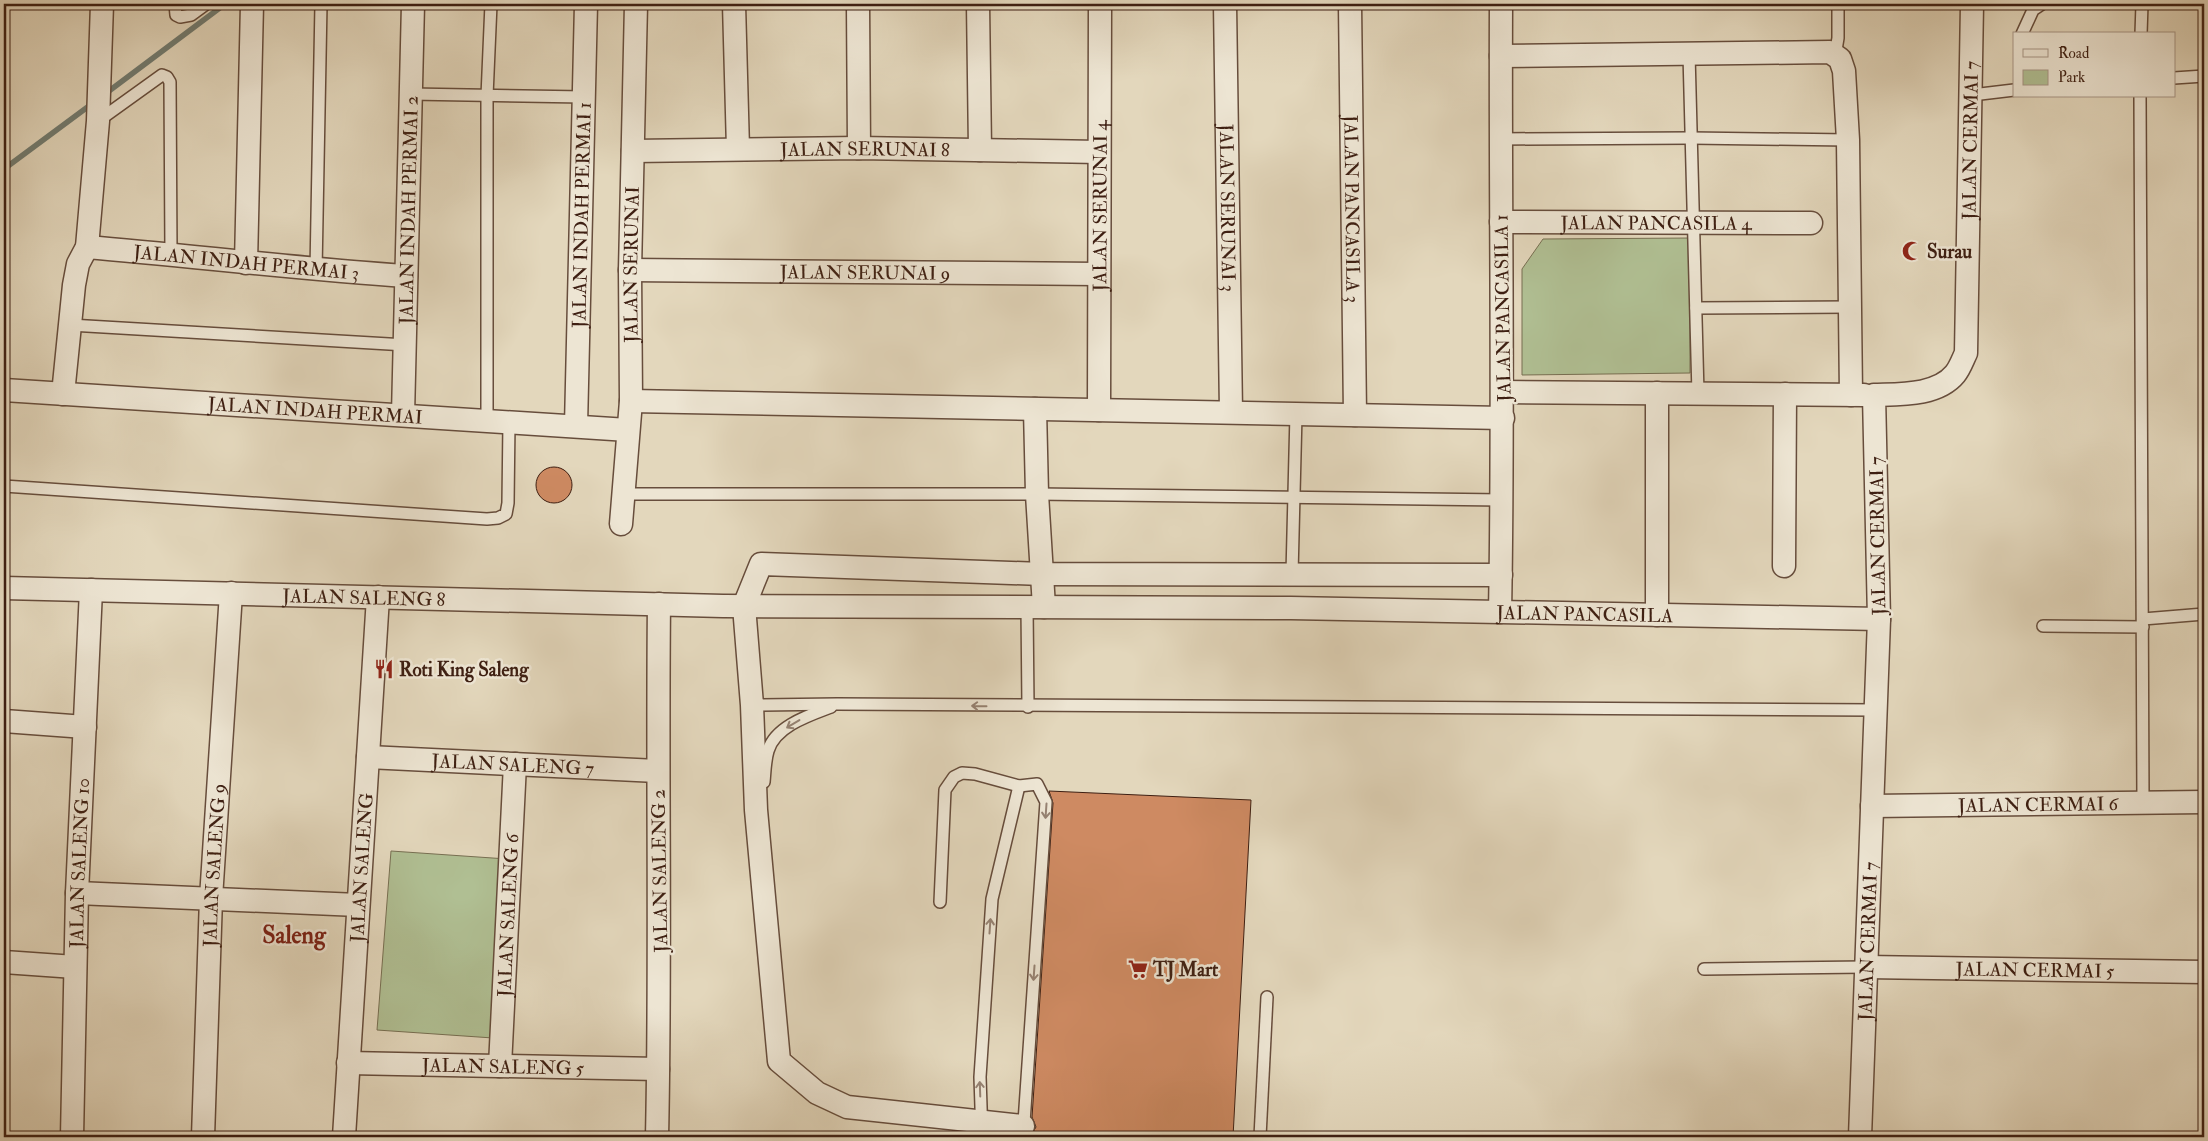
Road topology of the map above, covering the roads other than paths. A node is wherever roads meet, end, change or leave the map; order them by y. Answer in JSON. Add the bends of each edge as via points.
{"nodes":[{"id":1,"x":102,"y":4,"type":"edge"},
{"id":2,"x":175,"y":4,"type":"edge"},
{"id":3,"x":206,"y":4,"type":"edge"},
{"id":4,"x":253,"y":4,"type":"edge"},
{"id":5,"x":321,"y":4,"type":"edge"},
{"id":6,"x":413,"y":4,"type":"edge"},
{"id":7,"x":491,"y":4,"type":"edge"},
{"id":8,"x":586,"y":4,"type":"edge"},
{"id":9,"x":636,"y":4,"type":"edge"},
{"id":10,"x":734,"y":4,"type":"edge"},
{"id":11,"x":858,"y":4,"type":"edge"},
{"id":12,"x":978,"y":4,"type":"edge"},
{"id":13,"x":1100,"y":4,"type":"edge"},
{"id":14,"x":1225,"y":4,"type":"edge"},
{"id":15,"x":1350,"y":4,"type":"edge"},
{"id":16,"x":1501,"y":4,"type":"edge"},
{"id":17,"x":1838,"y":4,"type":"edge"},
{"id":18,"x":1972,"y":4,"type":"edge"},
{"id":19,"x":2042,"y":4,"type":"edge"},
{"id":20,"x":2142,"y":4,"type":"edge"},
{"id":21,"x":2023,"y":32,"type":"edge"},
{"id":22,"x":2141,"y":32,"type":"edge"},
{"id":23,"x":1689,"y":54,"type":"junction"},
{"id":24,"x":1501,"y":56,"type":"junction"},
{"id":25,"x":1835,"y":56,"type":"junction"},
{"id":26,"x":2204,"y":76,"type":"edge"},
{"id":27,"x":2176,"y":78,"type":"edge"},
{"id":28,"x":2013,"y":90,"type":"edge"},
{"id":29,"x":411,"y":94,"type":"junction"},
{"id":30,"x":1972,"y":95,"type":"junction"},
{"id":31,"x":487,"y":96,"type":"junction"},
{"id":32,"x":584,"y":97,"type":"junction"},
{"id":33,"x":2140,"y":98,"type":"edge"},
{"id":34,"x":98,"y":121,"type":"junction"},
{"id":35,"x":1691,"y":138,"type":"junction"},
{"id":36,"x":1501,"y":139,"type":"junction"},
{"id":37,"x":1848,"y":140,"type":"junction"},
{"id":38,"x":858,"y":148,"type":"junction"},
{"id":39,"x":738,"y":150,"type":"junction"},
{"id":40,"x":980,"y":150,"type":"junction"},
{"id":41,"x":633,"y":151,"type":"junction"},
{"id":42,"x":1099,"y":152,"type":"junction"},
{"id":43,"x":1501,"y":222,"type":"junction"},
{"id":44,"x":1694,"y":223,"type":"junction"},
{"id":45,"x":1811,"y":223,"type":"dead end"},
{"id":46,"x":87,"y":248,"type":"junction"},
{"id":47,"x":172,"y":254,"type":"junction"},
{"id":48,"x":246,"y":263,"type":"junction"},
{"id":49,"x":316,"y":270,"type":"junction"},
{"id":50,"x":630,"y":270,"type":"junction"},
{"id":51,"x":1098,"y":274,"type":"junction"},
{"id":52,"x":406,"y":276,"type":"junction"},
{"id":53,"x":1849,"y":307,"type":"junction"},
{"id":54,"x":1696,"y":308,"type":"junction"},
{"id":55,"x":70,"y":325,"type":"junction"},
{"id":56,"x":406,"y":345,"type":"junction"},
{"id":57,"x":4,"y":390,"type":"edge"},
{"id":58,"x":1503,"y":392,"type":"junction"},
{"id":59,"x":1657,"y":393,"type":"junction"},
{"id":60,"x":63,"y":394,"type":"junction"},
{"id":61,"x":1698,"y":394,"type":"junction"},
{"id":62,"x":1786,"y":394,"type":"junction"},
{"id":63,"x":1851,"y":395,"type":"junction"},
{"id":64,"x":1874,"y":395,"type":"junction"},
{"id":65,"x":630,"y":401,"type":"junction"},
{"id":66,"x":1035,"y":409,"type":"junction"},
{"id":67,"x":1099,"y":410,"type":"junction"},
{"id":68,"x":1231,"y":412,"type":"junction"},
{"id":69,"x":1296,"y":414,"type":"junction"},
{"id":70,"x":1355,"y":415,"type":"junction"},
{"id":71,"x":403,"y":416,"type":"junction"},
{"id":72,"x":1503,"y":418,"type":"junction"},
{"id":73,"x":487,"y":421,"type":"junction"},
{"id":74,"x":509,"y":422,"type":"junction"},
{"id":75,"x":576,"y":426,"type":"junction"},
{"id":76,"x":628,"y":430,"type":"junction"},
{"id":77,"x":4,"y":486,"type":"edge"},
{"id":78,"x":623,"y":494,"type":"junction"},
{"id":79,"x":1037,"y":494,"type":"junction"},
{"id":80,"x":1294,"y":496,"type":"junction"},
{"id":81,"x":1502,"y":500,"type":"junction"},
{"id":82,"x":622,"y":524,"type":"dead end"},
{"id":83,"x":1784,"y":566,"type":"dead end"},
{"id":84,"x":1042,"y":574,"type":"junction"},
{"id":85,"x":1292,"y":574,"type":"junction"},
{"id":86,"x":1501,"y":575,"type":"junction"},
{"id":87,"x":4,"y":588,"type":"edge"},
{"id":88,"x":91,"y":590,"type":"junction"},
{"id":89,"x":230,"y":593,"type":"junction"},
{"id":90,"x":378,"y":597,"type":"junction"},
{"id":91,"x":659,"y":604,"type":"junction"},
{"id":92,"x":734,"y":606,"type":"junction"},
{"id":93,"x":1035,"y":607,"type":"junction"},
{"id":94,"x":1291,"y":608,"type":"junction"},
{"id":95,"x":1500,"y":612,"type":"junction"},
{"id":96,"x":2204,"y":614,"type":"edge"},
{"id":97,"x":1657,"y":615,"type":"junction"},
{"id":98,"x":1879,"y":619,"type":"junction"},
{"id":99,"x":2143,"y":623,"type":"junction"},
{"id":100,"x":2043,"y":626,"type":"dead end"},
{"id":101,"x":838,"y":704,"type":"junction"},
{"id":102,"x":752,"y":706,"type":"junction"},
{"id":103,"x":1028,"y":706,"type":"junction"},
{"id":104,"x":1876,"y":710,"type":"junction"},
{"id":105,"x":4,"y":721,"type":"edge"},
{"id":106,"x":85,"y":727,"type":"junction"},
{"id":107,"x":368,"y":757,"type":"junction"},
{"id":108,"x":515,"y":764,"type":"junction"},
{"id":109,"x":657,"y":772,"type":"junction"},
{"id":110,"x":1018,"y":786,"type":"junction"},
{"id":111,"x":2204,"y":802,"type":"edge"},
{"id":112,"x":2143,"y":803,"type":"junction"},
{"id":113,"x":1872,"y":806,"type":"junction"},
{"id":114,"x":756,"y":810,"type":"junction"},
{"id":115,"x":77,"y":893,"type":"junction"},
{"id":116,"x":211,"y":898,"type":"junction"},
{"id":117,"x":940,"y":902,"type":"dead end"},
{"id":118,"x":358,"y":906,"type":"junction"},
{"id":119,"x":4,"y":962,"type":"edge"},
{"id":120,"x":75,"y":966,"type":"junction"},
{"id":121,"x":1866,"y":967,"type":"junction"},
{"id":122,"x":1704,"y":969,"type":"dead end"},
{"id":123,"x":2204,"y":972,"type":"edge"},
{"id":124,"x":1267,"y":997,"type":"dead end"},
{"id":125,"x":348,"y":1063,"type":"junction"},
{"id":126,"x":500,"y":1066,"type":"junction"},
{"id":127,"x":658,"y":1069,"type":"junction"},
{"id":128,"x":981,"y":1129,"type":"edge"},
{"id":129,"x":1023,"y":1131,"type":"edge"},
{"id":130,"x":72,"y":1137,"type":"edge"},
{"id":131,"x":203,"y":1137,"type":"edge"},
{"id":132,"x":344,"y":1137,"type":"edge"},
{"id":133,"x":657,"y":1137,"type":"edge"},
{"id":134,"x":1260,"y":1137,"type":"edge"},
{"id":135,"x":1860,"y":1137,"type":"edge"},
{"id":136,"x":1868,"y":1137,"type":"edge"}],
"edges":[{"from":1,"to":34,"type":"street"},
{"from":2,"to":3,"type":"lane","via":[[176,15],[180,17],[190,15]]},
{"from":4,"to":48,"type":"street"},
{"from":5,"to":49,"type":"lane"},
{"from":6,"to":29,"type":"street","name":"JALAN INDAH PERMAI 2"},
{"from":7,"to":31,"type":"lane"},
{"from":8,"to":32,"type":"street","name":"JALAN INDAH PERMAI 1"},
{"from":9,"to":41,"type":"street","name":"JALAN SERUNAI"},
{"from":10,"to":39,"type":"street"},
{"from":11,"to":38,"type":"street"},
{"from":12,"to":40,"type":"street"},
{"from":13,"to":42,"type":"street","name":"JALAN SERUNAI 4"},
{"from":14,"to":68,"type":"street","name":"JALAN SERUNAI 3"},
{"from":15,"to":70,"type":"street","name":"JALAN PANCASILA 3"},
{"from":16,"to":24,"type":"street","name":"JALAN PANCASILA 1"},
{"from":17,"to":25,"type":"lane"},
{"from":18,"to":30,"type":"street","name":"JALAN CERMAI 7"},
{"from":19,"to":21,"type":"lane","via":[[2034,10]]},
{"from":20,"to":22,"type":"lane"},
{"from":23,"to":24,"type":"street"},
{"from":23,"to":25,"type":"street","via":[[1830,52]]},
{"from":23,"to":35,"type":"lane"},
{"from":24,"to":36,"type":"street","name":"JALAN PANCASILA 1"},
{"from":25,"to":37,"type":"street","via":[[1840,59],[1844,71]]},
{"from":26,"to":27,"type":"lane"},
{"from":28,"to":30,"type":"lane"},
{"from":29,"to":31,"type":"lane"},
{"from":29,"to":52,"type":"street","name":"JALAN INDAH PERMAI 2"},
{"from":30,"to":64,"type":"street","name":"JALAN CERMAI 7","via":[[1966,353],[1955,375],[1932,390]]},
{"from":31,"to":32,"type":"lane"},
{"from":31,"to":73,"type":"lane"},
{"from":32,"to":75,"type":"street","name":"JALAN INDAH PERMAI 1"},
{"from":33,"to":99,"type":"lane"},
{"from":34,"to":46,"type":"street"},
{"from":34,"to":47,"type":"lane","via":[[162,75],[170,82]]},
{"from":35,"to":36,"type":"lane"},
{"from":35,"to":37,"type":"lane"},
{"from":35,"to":44,"type":"lane"},
{"from":36,"to":43,"type":"street","name":"JALAN PANCASILA 1"},
{"from":37,"to":53,"type":"street"},
{"from":38,"to":39,"type":"street","name":"JALAN SERUNAI 8"},
{"from":38,"to":40,"type":"street","name":"JALAN SERUNAI 8"},
{"from":39,"to":41,"type":"street","name":"JALAN SERUNAI 8"},
{"from":40,"to":42,"type":"street","name":"JALAN SERUNAI 8"},
{"from":41,"to":50,"type":"street","name":"JALAN SERUNAI"},
{"from":42,"to":51,"type":"street","name":"JALAN SERUNAI 4"},
{"from":43,"to":44,"type":"street","name":"JALAN PANCASILA 4"},
{"from":43,"to":58,"type":"street","name":"JALAN PANCASILA 1"},
{"from":44,"to":45,"type":"street","name":"JALAN PANCASILA 4"},
{"from":44,"to":54,"type":"lane"},
{"from":46,"to":47,"type":"street","name":"JALAN INDAH PERMAI 3"},
{"from":46,"to":55,"type":"street","via":[[78,264]]},
{"from":47,"to":48,"type":"street","name":"JALAN INDAH PERMAI 3"},
{"from":48,"to":49,"type":"street","name":"JALAN INDAH PERMAI 3"},
{"from":49,"to":52,"type":"street","name":"JALAN INDAH PERMAI 3"},
{"from":50,"to":51,"type":"street","name":"JALAN SERUNAI 9"},
{"from":50,"to":65,"type":"street","name":"JALAN SERUNAI"},
{"from":51,"to":67,"type":"street","name":"JALAN SERUNAI 4"},
{"from":52,"to":56,"type":"street","name":"JALAN INDAH PERMAI 2"},
{"from":53,"to":54,"type":"lane"},
{"from":53,"to":63,"type":"street"},
{"from":54,"to":61,"type":"lane"},
{"from":55,"to":56,"type":"lane"},
{"from":55,"to":60,"type":"street"},
{"from":56,"to":71,"type":"street","name":"JALAN INDAH PERMAI 2"},
{"from":57,"to":60,"type":"street","name":"JALAN INDAH PERMAI"},
{"from":58,"to":59,"type":"street"},
{"from":58,"to":72,"type":"street","name":"JALAN PANCASILA 1"},
{"from":59,"to":61,"type":"street"},
{"from":59,"to":97,"type":"street"},
{"from":60,"to":71,"type":"street","name":"JALAN INDAH PERMAI"},
{"from":61,"to":62,"type":"street"},
{"from":62,"to":63,"type":"street"},
{"from":62,"to":83,"type":"street"},
{"from":63,"to":64,"type":"street"},
{"from":64,"to":98,"type":"street","name":"JALAN CERMAI 7"},
{"from":65,"to":66,"type":"street"},
{"from":65,"to":76,"type":"street","name":"JALAN SERUNAI"},
{"from":66,"to":67,"type":"street"},
{"from":66,"to":79,"type":"street"},
{"from":67,"to":68,"type":"street"},
{"from":68,"to":69,"type":"street"},
{"from":69,"to":70,"type":"street"},
{"from":69,"to":80,"type":"lane"},
{"from":70,"to":72,"type":"street"},
{"from":71,"to":73,"type":"street","name":"JALAN INDAH PERMAI"},
{"from":72,"to":81,"type":"street","name":"JALAN PANCASILA 1"},
{"from":73,"to":74,"type":"street","name":"JALAN INDAH PERMAI"},
{"from":74,"to":75,"type":"street","name":"JALAN INDAH PERMAI"},
{"from":74,"to":77,"type":"lane","via":[[508,504],[506,514],[498,518]]},
{"from":75,"to":76,"type":"street","name":"JALAN INDAH PERMAI"},
{"from":76,"to":78,"type":"street","name":"JALAN SERUNAI"},
{"from":78,"to":79,"type":"lane"},
{"from":78,"to":82,"type":"street","name":"JALAN SERUNAI"},
{"from":79,"to":80,"type":"lane"},
{"from":79,"to":84,"type":"street"},
{"from":80,"to":81,"type":"lane"},
{"from":80,"to":85,"type":"lane"},
{"from":81,"to":86,"type":"street","name":"JALAN PANCASILA 1"},
{"from":84,"to":85,"type":"street"},
{"from":84,"to":92,"type":"street","via":[[761,564]]},
{"from":84,"to":93,"type":"street"},
{"from":85,"to":86,"type":"street"},
{"from":85,"to":94,"type":"street"},
{"from":86,"to":95,"type":"street","name":"JALAN PANCASILA 1"},
{"from":87,"to":88,"type":"street","name":"JALAN SALENG 8"},
{"from":88,"to":89,"type":"street","name":"JALAN SALENG 8"},
{"from":88,"to":106,"type":"street","name":"JALAN SALENG 10"},
{"from":89,"to":90,"type":"street","name":"JALAN SALENG 8"},
{"from":89,"to":116,"type":"street","name":"JALAN SALENG 9"},
{"from":90,"to":91,"type":"street","name":"JALAN SALENG 8"},
{"from":90,"to":107,"type":"street","name":"JALAN SALENG"},
{"from":91,"to":92,"type":"street","name":"JALAN SALENG 8"},
{"from":91,"to":109,"type":"street","name":"JALAN SALENG 2"},
{"from":92,"to":93,"type":"street","name":"JALAN SALENG 8"},
{"from":92,"to":102,"type":"street"},
{"from":93,"to":94,"type":"street","name":"JALAN PANCASILA"},
{"from":93,"to":103,"type":"lane"},
{"from":94,"to":95,"type":"street","name":"JALAN PANCASILA"},
{"from":95,"to":97,"type":"street","name":"JALAN PANCASILA"},
{"from":96,"to":99,"type":"lane"},
{"from":97,"to":98,"type":"street","name":"JALAN PANCASILA"},
{"from":98,"to":104,"type":"street","name":"JALAN CERMAI 7"},
{"from":99,"to":100,"type":"lane"},
{"from":99,"to":112,"type":"lane"},
{"from":101,"to":102,"type":"lane"},
{"from":103,"to":101,"type":"lane","one_way":true},
{"from":101,"to":114,"type":"lane","one_way":true,"via":[[784,729],[768,749]]},
{"from":102,"to":114,"type":"street"},
{"from":103,"to":104,"type":"lane"},
{"from":104,"to":113,"type":"street","name":"JALAN CERMAI 7"},
{"from":105,"to":106,"type":"street"},
{"from":106,"to":115,"type":"street","name":"JALAN SALENG 10"},
{"from":107,"to":108,"type":"street","name":"JALAN SALENG 7"},
{"from":107,"to":118,"type":"street","name":"JALAN SALENG"},
{"from":108,"to":109,"type":"street","name":"JALAN SALENG 7"},
{"from":108,"to":126,"type":"street","name":"JALAN SALENG 6"},
{"from":109,"to":127,"type":"street","name":"JALAN SALENG 2"},
{"from":110,"to":117,"type":"lane","via":[[962,772],[945,790]]},
{"from":128,"to":110,"type":"lane","one_way":true,"via":[[980,1077],[992,899]]},
{"from":110,"to":129,"type":"lane","one_way":true,"via":[[1038,784],[1046,802]]},
{"from":111,"to":112,"type":"street","name":"JALAN CERMAI 6"},
{"from":112,"to":113,"type":"street","name":"JALAN CERMAI 6"},
{"from":113,"to":121,"type":"street","name":"JALAN CERMAI 7"},
{"from":114,"to":128,"type":"street","via":[[779,1061],[817,1093],[847,1107]]},
{"from":115,"to":116,"type":"street"},
{"from":115,"to":120,"type":"street","name":"JALAN SALENG 10"},
{"from":116,"to":118,"type":"street"},
{"from":116,"to":131,"type":"street","name":"JALAN SALENG 9"},
{"from":118,"to":125,"type":"street","name":"JALAN SALENG"},
{"from":119,"to":120,"type":"street"},
{"from":120,"to":130,"type":"street","name":"JALAN SALENG 10"},
{"from":121,"to":122,"type":"lane"},
{"from":121,"to":123,"type":"street","name":"JALAN CERMAI 5"},
{"from":121,"to":135,"type":"street","name":"JALAN CERMAI 7"},
{"from":124,"to":134,"type":"lane"},
{"from":125,"to":126,"type":"street","name":"JALAN SALENG 5"},
{"from":125,"to":132,"type":"street","name":"JALAN SALENG"},
{"from":126,"to":127,"type":"street","name":"JALAN SALENG 5"},
{"from":127,"to":133,"type":"street","name":"JALAN SALENG 2"},
{"from":128,"to":129,"type":"street"},
{"from":135,"to":136,"type":"street"}]}
